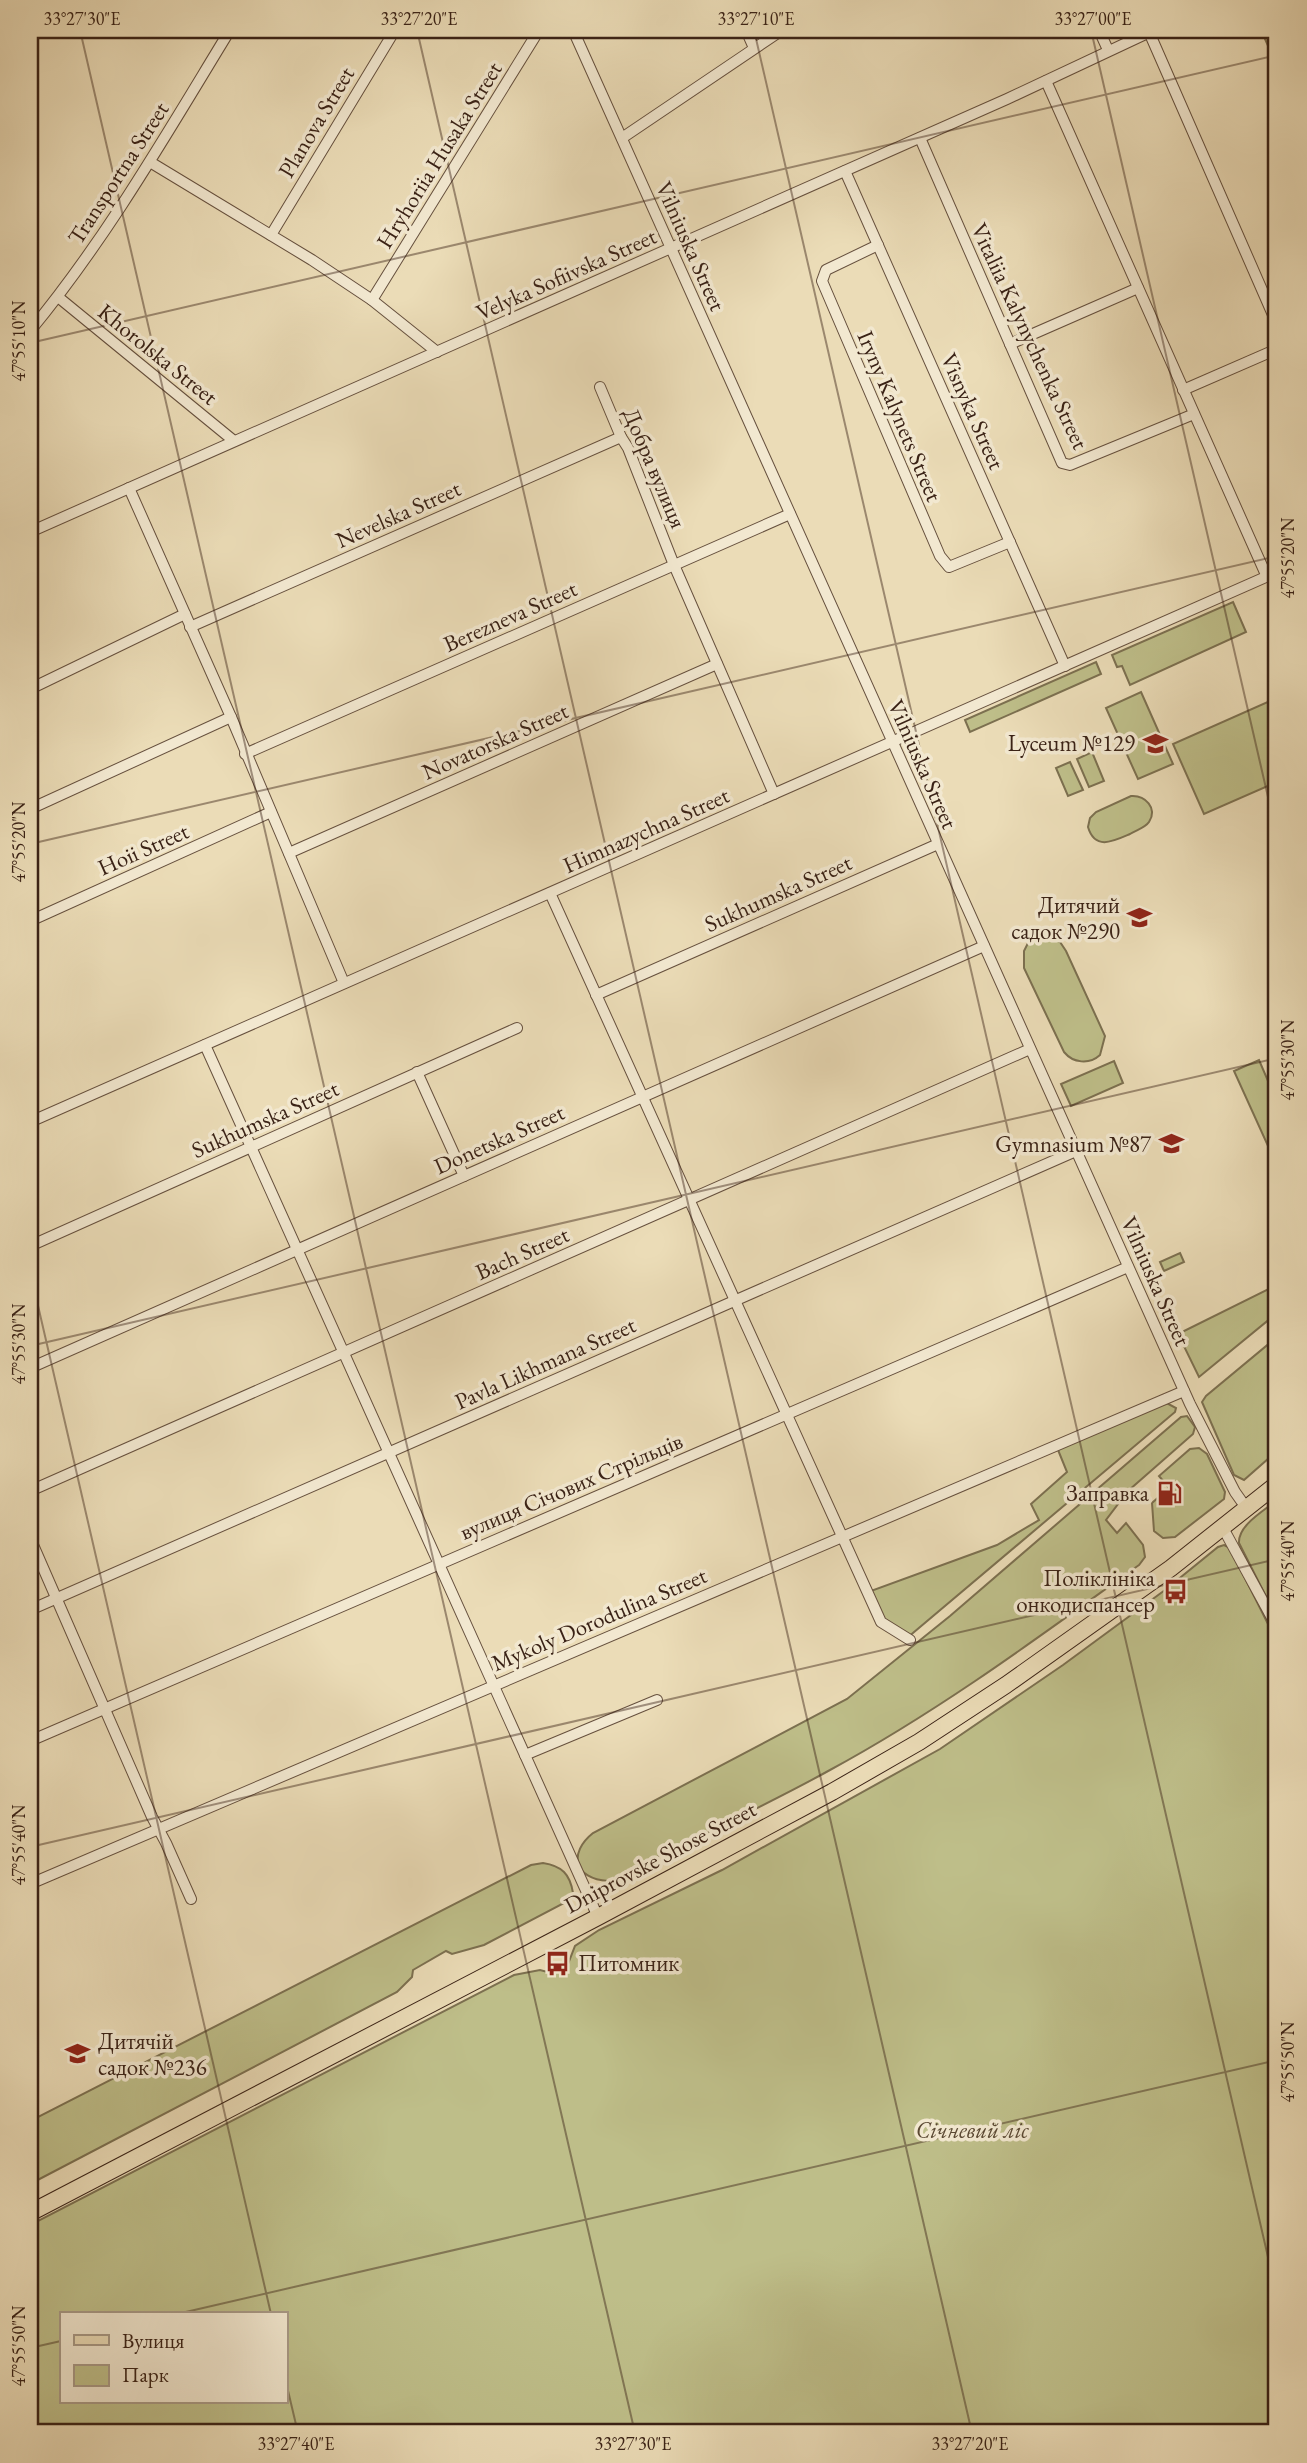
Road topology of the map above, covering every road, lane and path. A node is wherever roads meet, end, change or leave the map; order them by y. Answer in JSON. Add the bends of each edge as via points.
{"nodes":[{"id":1,"x":230,"y":30,"type":"edge"},
{"id":2,"x":395,"y":30,"type":"edge"},
{"id":3,"x":539,"y":30,"type":"edge"},
{"id":4,"x":573,"y":30,"type":"edge"},
{"id":5,"x":746,"y":30,"type":"edge"},
{"id":6,"x":782,"y":30,"type":"edge"},
{"id":7,"x":1099,"y":30,"type":"edge"},
{"id":8,"x":1151,"y":31,"type":"edge"},
{"id":9,"x":754,"y":48,"type":"junction"},
{"id":10,"x":1108,"y":50,"type":"junction"},
{"id":11,"x":1046,"y":81,"type":"junction"},
{"id":12,"x":622,"y":138,"type":"junction"},
{"id":13,"x":919,"y":138,"type":"junction"},
{"id":14,"x":150,"y":162,"type":"junction"},
{"id":15,"x":845,"y":171,"type":"junction"},
{"id":16,"x":271,"y":235,"type":"junction"},
{"id":17,"x":878,"y":245,"type":"junction"},
{"id":18,"x":670,"y":248,"type":"junction"},
{"id":19,"x":1138,"y":288,"type":"junction"},
{"id":20,"x":58,"y":297,"type":"junction"},
{"id":21,"x":372,"y":300,"type":"junction"},
{"id":22,"x":1277,"y":324,"type":"edge"},
{"id":23,"x":30,"y":331,"type":"edge"},
{"id":24,"x":1010,"y":344,"type":"junction"},
{"id":25,"x":1277,"y":349,"type":"edge"},
{"id":26,"x":437,"y":352,"type":"junction"},
{"id":27,"x":600,"y":387,"type":"dead end"},
{"id":28,"x":1183,"y":390,"type":"junction"},
{"id":29,"x":1194,"y":414,"type":"junction"},
{"id":30,"x":621,"y":437,"type":"junction"},
{"id":31,"x":234,"y":441,"type":"junction"},
{"id":32,"x":129,"y":488,"type":"junction"},
{"id":33,"x":790,"y":514,"type":"junction"},
{"id":34,"x":30,"y":532,"type":"edge"},
{"id":35,"x":1010,"y":542,"type":"junction"},
{"id":36,"x":674,"y":565,"type":"junction"},
{"id":37,"x":1277,"y":572,"type":"edge"},
{"id":38,"x":1267,"y":577,"type":"junction"},
{"id":39,"x":185,"y":614,"type":"junction"},
{"id":40,"x":190,"y":626,"type":"junction"},
{"id":41,"x":717,"y":664,"type":"junction"},
{"id":42,"x":1065,"y":666,"type":"junction"},
{"id":43,"x":30,"y":689,"type":"edge"},
{"id":44,"x":230,"y":717,"type":"junction"},
{"id":45,"x":892,"y":742,"type":"junction"},
{"id":46,"x":246,"y":754,"type":"junction"},
{"id":47,"x":774,"y":794,"type":"junction"},
{"id":48,"x":30,"y":809,"type":"edge"},
{"id":49,"x":271,"y":812,"type":"junction"},
{"id":50,"x":938,"y":844,"type":"junction"},
{"id":51,"x":289,"y":853,"type":"junction"},
{"id":52,"x":550,"y":893,"type":"junction"},
{"id":53,"x":30,"y":921,"type":"edge"},
{"id":54,"x":984,"y":946,"type":"junction"},
{"id":55,"x":344,"y":984,"type":"junction"},
{"id":56,"x":596,"y":995,"type":"junction"},
{"id":57,"x":517,"y":1028,"type":"dead end"},
{"id":58,"x":205,"y":1045,"type":"junction"},
{"id":59,"x":1030,"y":1049,"type":"junction"},
{"id":60,"x":417,"y":1072,"type":"junction"},
{"id":61,"x":642,"y":1097,"type":"junction"},
{"id":62,"x":30,"y":1122,"type":"edge"},
{"id":63,"x":251,"y":1146,"type":"junction"},
{"id":64,"x":1076,"y":1151,"type":"junction"},
{"id":65,"x":464,"y":1176,"type":"junction"},
{"id":66,"x":689,"y":1200,"type":"junction"},
{"id":67,"x":30,"y":1246,"type":"edge"},
{"id":68,"x":298,"y":1249,"type":"junction"},
{"id":69,"x":1128,"y":1267,"type":"junction"},
{"id":70,"x":735,"y":1301,"type":"junction"},
{"id":71,"x":344,"y":1352,"type":"junction"},
{"id":72,"x":30,"y":1367,"type":"edge"},
{"id":73,"x":1184,"y":1391,"type":"junction"},
{"id":74,"x":787,"y":1414,"type":"junction"},
{"id":75,"x":389,"y":1452,"type":"junction"},
{"id":76,"x":1277,"y":1485,"type":"edge"},
{"id":77,"x":30,"y":1491,"type":"edge"},
{"id":78,"x":1247,"y":1509,"type":"junction"},
{"id":79,"x":1223,"y":1528,"type":"junction"},
{"id":80,"x":843,"y":1536,"type":"junction"},
{"id":81,"x":30,"y":1538,"type":"edge"},
{"id":82,"x":439,"y":1564,"type":"junction"},
{"id":83,"x":57,"y":1598,"type":"junction"},
{"id":84,"x":30,"y":1610,"type":"edge"},
{"id":85,"x":1277,"y":1628,"type":"edge"},
{"id":86,"x":910,"y":1640,"type":"dead end"},
{"id":87,"x":494,"y":1685,"type":"junction"},
{"id":88,"x":657,"y":1700,"type":"dead end"},
{"id":89,"x":105,"y":1708,"type":"junction"},
{"id":90,"x":30,"y":1741,"type":"edge"},
{"id":91,"x":525,"y":1755,"type":"junction"},
{"id":92,"x":158,"y":1829,"type":"junction"},
{"id":93,"x":30,"y":1884,"type":"edge"},
{"id":94,"x":191,"y":1899,"type":"dead end"},
{"id":95,"x":598,"y":1917,"type":"junction"},
{"id":96,"x":30,"y":2213,"type":"edge"}],
"edges":[{"from":1,"to":14,"type":"street","name":"Transportna Street"},
{"from":2,"to":16,"type":"street","name":"Planova Street"},
{"from":3,"to":21,"type":"street","name":"Hryhoriia Husaka Street"},
{"from":4,"to":12,"type":"street","name":"Vilniuska Street"},
{"from":5,"to":9,"type":"street"},
{"from":6,"to":9,"type":"street"},
{"from":7,"to":10,"type":"street"},
{"from":8,"to":10,"type":"street","name":"Velyka Sofiivska Street"},
{"from":8,"to":22,"type":"street"},
{"from":9,"to":12,"type":"street"},
{"from":10,"to":11,"type":"street","name":"Velyka Sofiivska Street"},
{"from":11,"to":13,"type":"street","name":"Velyka Sofiivska Street"},
{"from":11,"to":19,"type":"street"},
{"from":12,"to":18,"type":"street","name":"Vilniuska Street"},
{"from":13,"to":15,"type":"street","name":"Velyka Sofiivska Street"},
{"from":13,"to":24,"type":"street","name":"Vitaliia Kalynychenka Street"},
{"from":14,"to":16,"type":"street"},
{"from":14,"to":20,"type":"street","name":"Transportna Street"},
{"from":15,"to":17,"type":"street","name":"Visnyka Street"},
{"from":15,"to":18,"type":"street","name":"Velyka Sofiivska Street"},
{"from":16,"to":21,"type":"street"},
{"from":17,"to":35,"type":"street","name":"Visnyka Street"},
{"from":17,"to":35,"type":"street","name":"Iryny Kalynets Street","via":[[826,270],[822,281],[940,556],[949,566]]},
{"from":18,"to":26,"type":"street","name":"Velyka Sofiivska Street"},
{"from":18,"to":33,"type":"street","name":"Vilniuska Street"},
{"from":19,"to":24,"type":"street"},
{"from":19,"to":28,"type":"street"},
{"from":20,"to":23,"type":"street","name":"Transportna Street"},
{"from":20,"to":31,"type":"street","name":"Khorolska Street"},
{"from":21,"to":26,"type":"street"},
{"from":24,"to":29,"type":"street","name":"Vitaliia Kalynychenka Street","via":[[1066,466]]},
{"from":25,"to":28,"type":"street"},
{"from":26,"to":31,"type":"street","name":"Velyka Sofiivska Street"},
{"from":27,"to":30,"type":"street","name":"Добра вулиця"},
{"from":28,"to":29,"type":"street"},
{"from":29,"to":38,"type":"street"},
{"from":30,"to":36,"type":"street","name":"Добра вулиця"},
{"from":30,"to":40,"type":"street","name":"Nevelska Street"},
{"from":31,"to":32,"type":"street","name":"Velyka Sofiivska Street"},
{"from":32,"to":34,"type":"street","name":"Velyka Sofiivska Street"},
{"from":32,"to":39,"type":"street"},
{"from":33,"to":36,"type":"street","name":"Berezneva Street"},
{"from":33,"to":45,"type":"street","name":"Vilniuska Street"},
{"from":35,"to":42,"type":"street","name":"Visnyka Street"},
{"from":36,"to":41,"type":"street"},
{"from":36,"to":46,"type":"street","name":"Berezneva Street"},
{"from":37,"to":38,"type":"street","name":"Himnazychna Street"},
{"from":38,"to":42,"type":"street","name":"Himnazychna Street"},
{"from":39,"to":40,"type":"street"},
{"from":39,"to":43,"type":"street"},
{"from":40,"to":44,"type":"street"},
{"from":41,"to":47,"type":"street"},
{"from":41,"to":51,"type":"street","name":"Novatorska Street"},
{"from":42,"to":45,"type":"street","name":"Himnazychna Street"},
{"from":44,"to":46,"type":"street"},
{"from":44,"to":48,"type":"street"},
{"from":45,"to":47,"type":"street","name":"Himnazychna Street"},
{"from":45,"to":50,"type":"street","name":"Vilniuska Street"},
{"from":46,"to":49,"type":"street"},
{"from":47,"to":52,"type":"street","name":"Himnazychna Street"},
{"from":49,"to":51,"type":"street"},
{"from":49,"to":53,"type":"street","name":"Hoii Street"},
{"from":50,"to":54,"type":"street","name":"Vilniuska Street"},
{"from":50,"to":56,"type":"street","name":"Sukhumska Street"},
{"from":51,"to":55,"type":"street"},
{"from":52,"to":55,"type":"street","name":"Himnazychna Street"},
{"from":52,"to":56,"type":"street"},
{"from":54,"to":59,"type":"street","name":"Vilniuska Street"},
{"from":54,"to":61,"type":"street","name":"Donetska Street"},
{"from":55,"to":58,"type":"street","name":"Himnazychna Street"},
{"from":56,"to":61,"type":"street"},
{"from":57,"to":60,"type":"street","name":"Sukhumska Street"},
{"from":58,"to":62,"type":"street","name":"Himnazychna Street"},
{"from":58,"to":63,"type":"street"},
{"from":59,"to":64,"type":"street","name":"Vilniuska Street"},
{"from":59,"to":66,"type":"street","name":"Bach Street"},
{"from":60,"to":63,"type":"street","name":"Sukhumska Street"},
{"from":60,"to":65,"type":"street"},
{"from":61,"to":65,"type":"street","name":"Donetska Street"},
{"from":61,"to":66,"type":"street"},
{"from":63,"to":67,"type":"street","name":"Sukhumska Street"},
{"from":63,"to":68,"type":"street"},
{"from":64,"to":69,"type":"street","name":"Vilniuska Street"},
{"from":64,"to":70,"type":"street","name":"Pavla Likhmana Street"},
{"from":65,"to":68,"type":"street","name":"Donetska Street"},
{"from":66,"to":70,"type":"street"},
{"from":66,"to":71,"type":"street","name":"Bach Street"},
{"from":68,"to":71,"type":"street"},
{"from":68,"to":72,"type":"street","name":"Donetska Street"},
{"from":69,"to":73,"type":"street","name":"Vilniuska Street"},
{"from":69,"to":74,"type":"street","name":"вулиця Січових Стрільців"},
{"from":70,"to":74,"type":"street"},
{"from":70,"to":75,"type":"street","name":"Pavla Likhmana Street"},
{"from":71,"to":75,"type":"street"},
{"from":71,"to":77,"type":"street","name":"Bach Street"},
{"from":73,"to":78,"type":"street","name":"Vilniuska Street"},
{"from":73,"to":80,"type":"street","name":"Mykoly Dorodulina Street"},
{"from":74,"to":80,"type":"street"},
{"from":74,"to":82,"type":"street","name":"вулиця Січових Стрільців"},
{"from":75,"to":82,"type":"street"},
{"from":75,"to":83,"type":"street","name":"Pavla Likhmana Street"},
{"from":76,"to":78,"type":"main road","name":"Dniprovske Shose Street"},
{"from":78,"to":79,"type":"main road","name":"Dniprovske Shose Street"},
{"from":79,"to":85,"type":"street"},
{"from":79,"to":95,"type":"main road","name":"Dniprovske Shose Street","via":[[919,1742]]},
{"from":80,"to":86,"type":"street","via":[[881,1622]]},
{"from":80,"to":87,"type":"street","name":"Mykoly Dorodulina Street"},
{"from":81,"to":83,"type":"street"},
{"from":82,"to":87,"type":"street"},
{"from":82,"to":89,"type":"street","name":"вулиця Січових Стрільців"},
{"from":83,"to":84,"type":"street","name":"Pavla Likhmana Street"},
{"from":83,"to":89,"type":"street"},
{"from":87,"to":91,"type":"street"},
{"from":87,"to":92,"type":"street","name":"Mykoly Dorodulina Street"},
{"from":88,"to":91,"type":"street"},
{"from":89,"to":90,"type":"street","name":"вулиця Січових Стрільців"},
{"from":89,"to":92,"type":"street"},
{"from":91,"to":95,"type":"street"},
{"from":92,"to":93,"type":"street","name":"Mykoly Dorodulina Street"},
{"from":92,"to":94,"type":"street"},
{"from":95,"to":96,"type":"main road","name":"Dniprovske Shose Street"}]}
